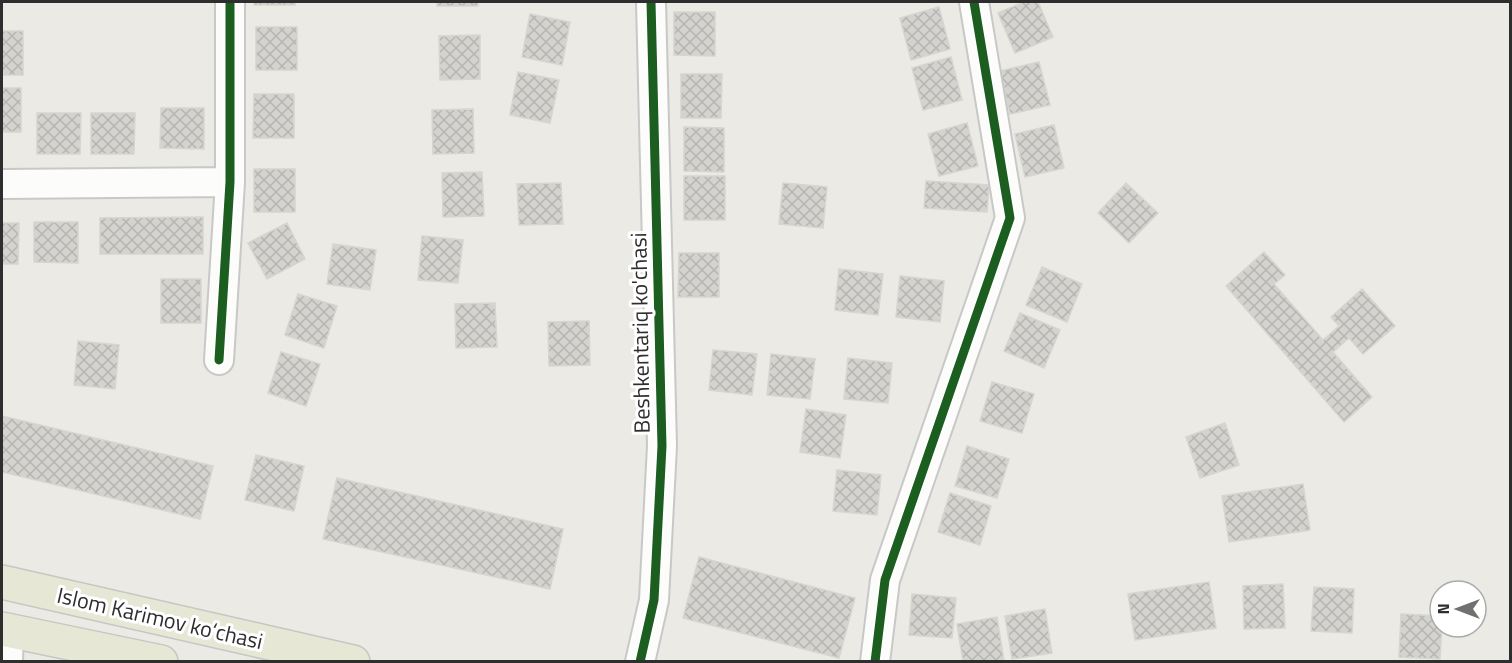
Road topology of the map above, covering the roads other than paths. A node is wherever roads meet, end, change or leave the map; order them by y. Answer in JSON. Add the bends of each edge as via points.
{"nodes":[{"id":1,"x":230,"y":2,"type":"edge"},
{"id":2,"x":651,"y":2,"type":"edge"},
{"id":3,"x":974,"y":2,"type":"edge"},
{"id":4,"x":230,"y":182,"type":"junction"},
{"id":5,"x":2,"y":184,"type":"edge"},
{"id":6,"x":219,"y":360,"type":"dead end"},
{"id":7,"x":2,"y":582,"type":"edge"},
{"id":8,"x":6,"y":640,"type":"edge"},
{"id":9,"x":161,"y":662,"type":"edge"},
{"id":10,"x":353,"y":662,"type":"edge"},
{"id":11,"x":640,"y":662,"type":"edge"},
{"id":12,"x":875,"y":662,"type":"edge"}],
"edges":[{"from":1,"to":4,"type":"street"},
{"from":2,"to":11,"type":"street","name":"Beshkentariq ko'chasi","via":[[662,446],[654,600]]},
{"from":3,"to":12,"type":"street","via":[[1010,218],[885,580]]},
{"from":4,"to":5,"type":"street"},
{"from":4,"to":6,"type":"street"},
{"from":7,"to":10,"type":"main road","name":"Islom Karimov ko‘chasi"},
{"from":8,"to":9,"type":"main road","name":"Islom Karimov ko‘chasi"}]}
